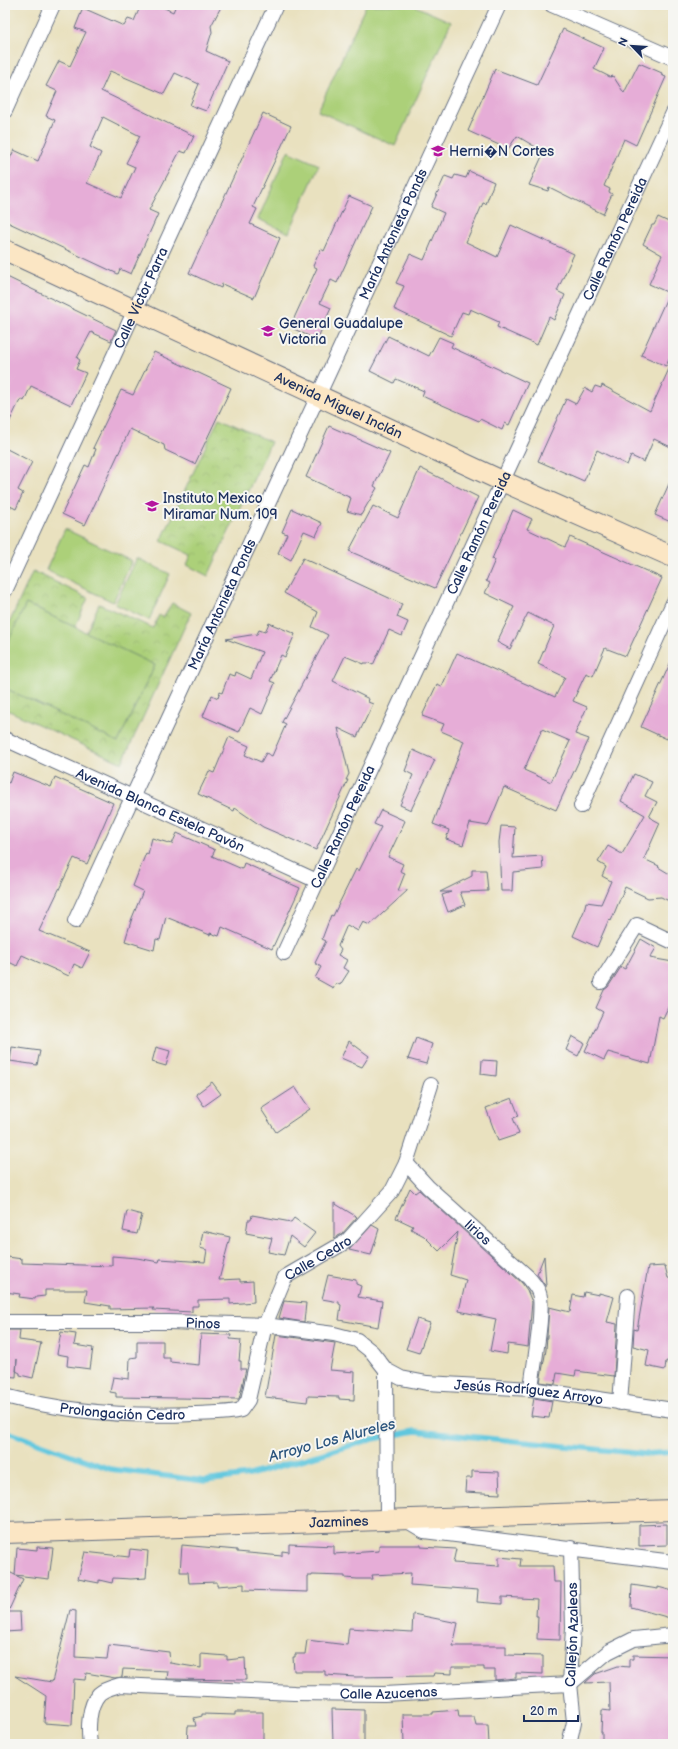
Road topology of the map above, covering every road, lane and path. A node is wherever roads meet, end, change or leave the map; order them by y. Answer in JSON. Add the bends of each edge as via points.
{"nodes":[{"id":1,"x":53,"y":5,"type":"edge"},
{"id":2,"x":276,"y":5,"type":"edge"},
{"id":3,"x":500,"y":5,"type":"edge"},
{"id":4,"x":552,"y":5,"type":"edge"},
{"id":5,"x":673,"y":58,"type":"edge"},
{"id":6,"x":5,"y":111,"type":"edge"},
{"id":7,"x":673,"y":113,"type":"edge"},
{"id":8,"x":5,"y":250,"type":"edge"},
{"id":9,"x":133,"y":311,"type":"junction"},
{"id":10,"x":318,"y":396,"type":"junction"},
{"id":11,"x":502,"y":481,"type":"junction"},
{"id":12,"x":673,"y":558,"type":"edge"},
{"id":13,"x":5,"y":590,"type":"edge"},
{"id":14,"x":673,"y":603,"type":"edge"},
{"id":15,"x":5,"y":739,"type":"edge"},
{"id":16,"x":131,"y":797,"type":"junction"},
{"id":17,"x":581,"y":806,"type":"dead end"},
{"id":18,"x":317,"y":881,"type":"junction"},
{"id":19,"x":75,"y":921,"type":"dead end"},
{"id":20,"x":673,"y":942,"type":"edge"},
{"id":21,"x":284,"y":953,"type":"dead end"},
{"id":22,"x":601,"y":982,"type":"dead end"},
{"id":23,"x":431,"y":1085,"type":"dead end"},
{"id":24,"x":406,"y":1163,"type":"junction"},
{"id":25,"x":628,"y":1296,"type":"dead end"},
{"id":26,"x":5,"y":1322,"type":"edge"},
{"id":27,"x":265,"y":1325,"type":"junction"},
{"id":28,"x":386,"y":1370,"type":"junction"},
{"id":29,"x":530,"y":1389,"type":"junction"},
{"id":30,"x":5,"y":1396,"type":"edge"},
{"id":31,"x":620,"y":1403,"type":"junction"},
{"id":32,"x":241,"y":1410,"type":"joint"},
{"id":33,"x":673,"y":1410,"type":"edge"},
{"id":34,"x":673,"y":1510,"type":"edge"},
{"id":35,"x":395,"y":1519,"type":"junction"},
{"id":36,"x":5,"y":1533,"type":"edge"},
{"id":37,"x":571,"y":1548,"type":"junction"},
{"id":38,"x":673,"y":1562,"type":"edge"},
{"id":39,"x":673,"y":1635,"type":"edge"},
{"id":40,"x":570,"y":1684,"type":"junction"},
{"id":41,"x":90,"y":1744,"type":"edge"},
{"id":42,"x":569,"y":1744,"type":"edge"}],
"edges":[{"from":1,"to":6,"type":"street"},
{"from":2,"to":9,"type":"street","name":"Calle Víctor Parra"},
{"from":3,"to":10,"type":"street","name":"María Antonieta Ponds"},
{"from":4,"to":5,"type":"street"},
{"from":7,"to":11,"type":"street","name":"Calle Ramón Pereida"},
{"from":8,"to":9,"type":"main road","name":"Avenida Miguel Inclán"},
{"from":9,"to":10,"type":"main road","name":"Avenida Miguel Inclán"},
{"from":9,"to":13,"type":"street","name":"Calle Víctor Parra"},
{"from":10,"to":11,"type":"main road","name":"Avenida Miguel Inclán"},
{"from":10,"to":16,"type":"street","name":"María Antonieta Ponds"},
{"from":11,"to":12,"type":"main road","name":"Avenida Miguel Inclán"},
{"from":11,"to":18,"type":"street","name":"Calle Ramón Pereida"},
{"from":14,"to":17,"type":"street"},
{"from":15,"to":16,"type":"street","name":"Avenida Blanca Estela Pavón"},
{"from":16,"to":18,"type":"street","name":"Avenida Blanca Estela Pavón"},
{"from":16,"to":19,"type":"street","name":"María Antonieta Ponds"},
{"from":18,"to":21,"type":"street","name":"Calle Ramón Pereida"},
{"from":20,"to":22,"type":"street","via":[[636,925]]},
{"from":23,"to":24,"type":"street"},
{"from":24,"to":27,"type":"street","name":"Calle Cedro","via":[[392,1191],[347,1241],[285,1277]]},
{"from":24,"to":29,"type":"street","name":"lirios","via":[[428,1187],[528,1277],[538,1292],[541,1303],[540,1316]]},
{"from":25,"to":31,"type":"street"},
{"from":26,"to":27,"type":"street","name":"Pinos"},
{"from":27,"to":28,"type":"street","name":"Pinos","via":[[334,1334],[357,1340],[372,1352]]},
{"from":27,"to":32,"type":"street","name":"Calle Cedro","via":[[248,1400]]},
{"from":28,"to":29,"type":"street","name":"Jesús Rodríguez Arroyo","via":[[401,1378],[427,1383]]},
{"from":28,"to":35,"type":"street","via":[[387,1448]]},
{"from":29,"to":31,"type":"street","name":"Jesús Rodríguez Arroyo"},
{"from":30,"to":32,"type":"street","name":"Prolongación Cedro","via":[[109,1414],[171,1415]]},
{"from":31,"to":33,"type":"street","name":"Jesús Rodríguez Arroyo"},
{"from":34,"to":35,"type":"main road","name":"Jazmines"},
{"from":35,"to":36,"type":"main road","name":"Jazmines"},
{"from":35,"to":37,"type":"street","via":[[424,1531]]},
{"from":37,"to":38,"type":"street"},
{"from":37,"to":40,"type":"street","name":"Callejón Azaleas","via":[[573,1627]]},
{"from":39,"to":40,"type":"street","via":[[634,1639],[608,1652]]},
{"from":40,"to":41,"type":"street","name":"Calle Azucenas","via":[[384,1694],[294,1693],[120,1685],[99,1694],[89,1720]]},
{"from":40,"to":42,"type":"street","name":"Callejón Azaleas","via":[[574,1722]]}]}
